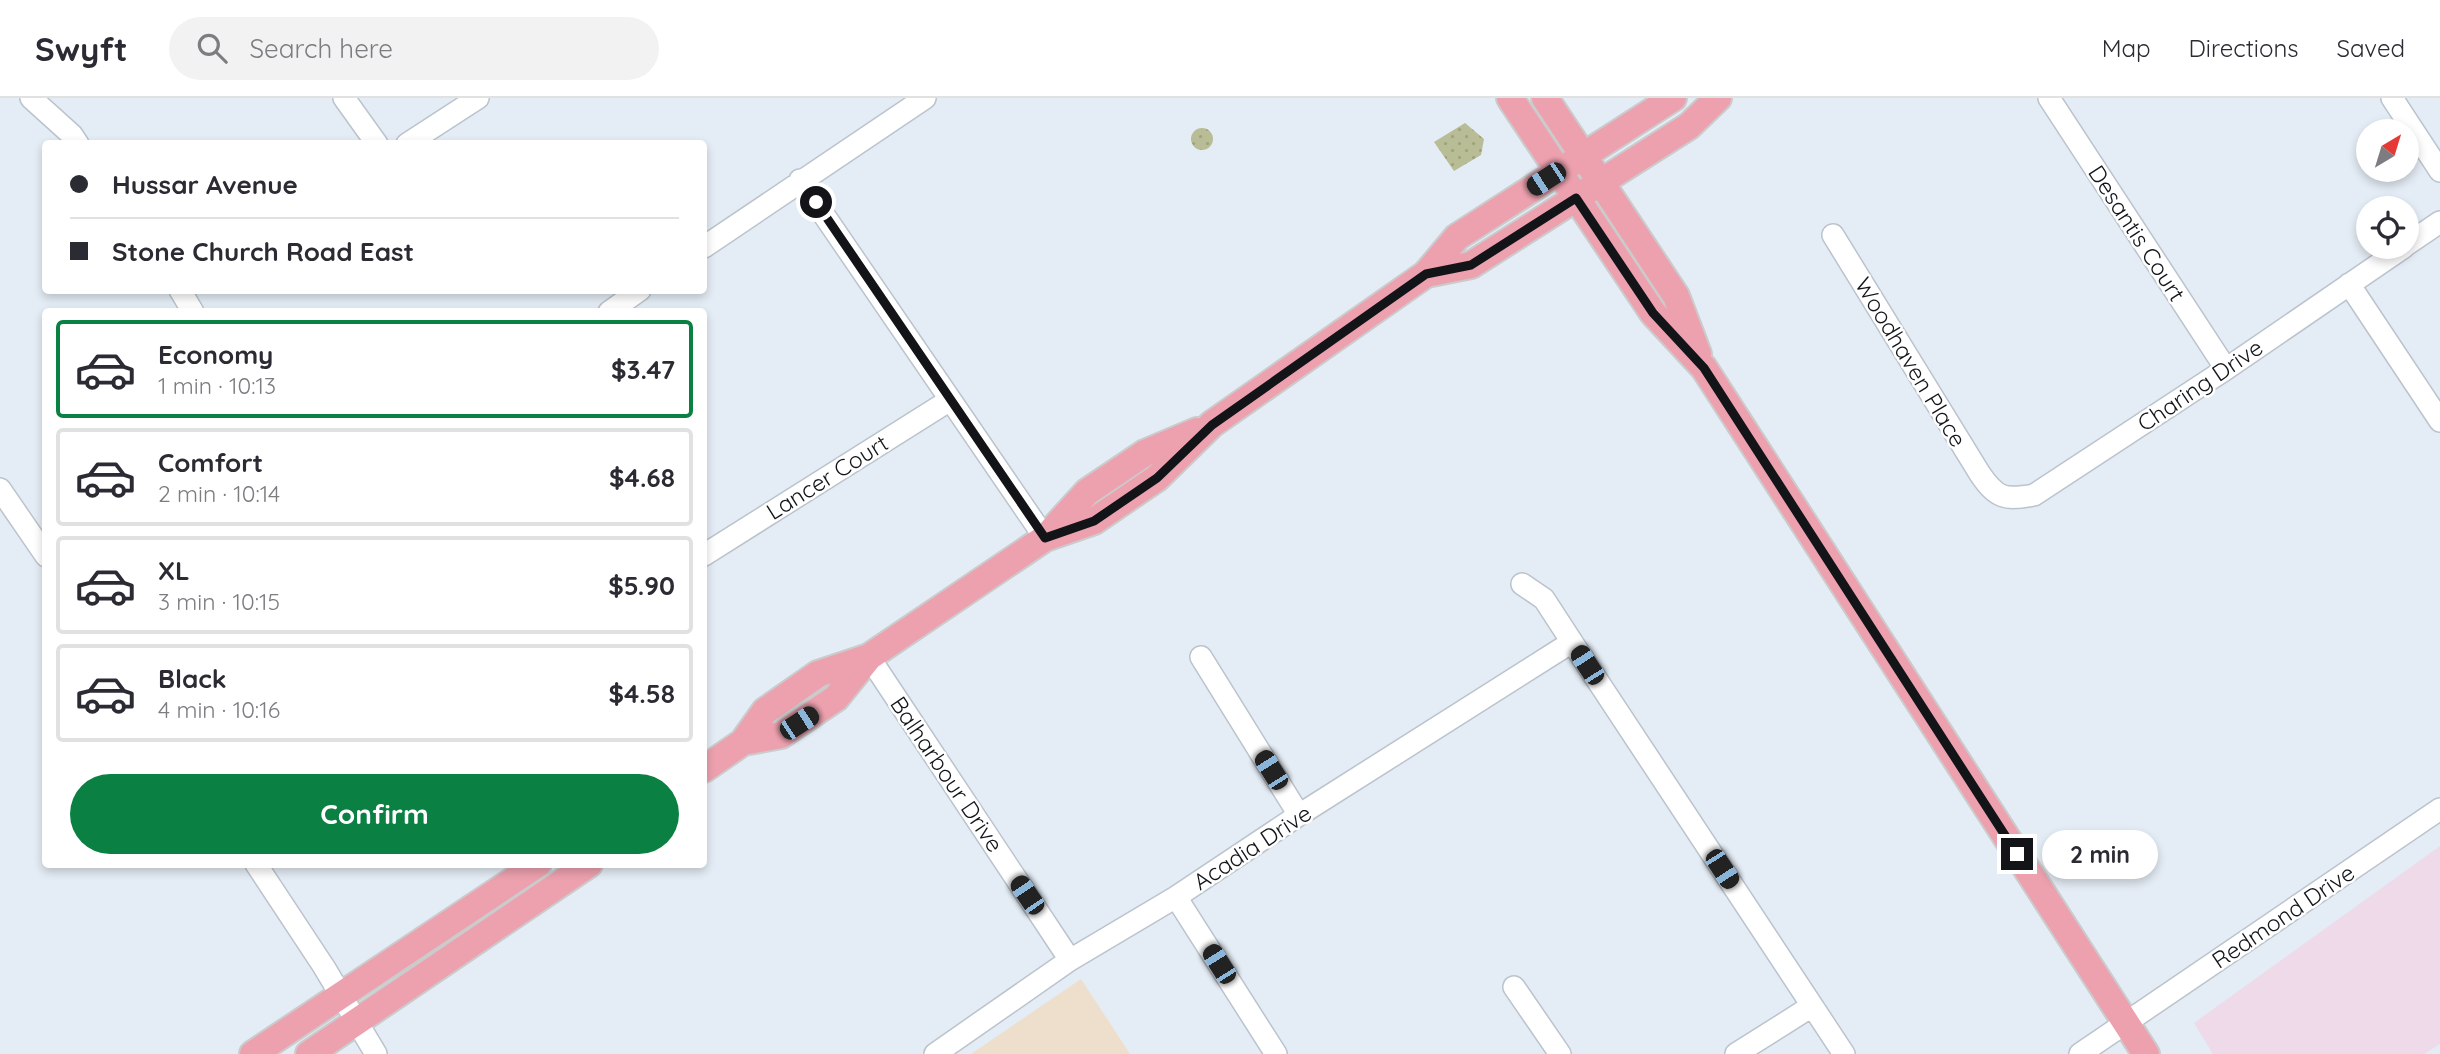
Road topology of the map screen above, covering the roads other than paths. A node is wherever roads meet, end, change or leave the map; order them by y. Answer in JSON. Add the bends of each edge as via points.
{"nodes":[{"id":1,"x":31,"y":98,"type":"edge"},
{"id":2,"x":344,"y":98,"type":"edge"},
{"id":3,"x":478,"y":98,"type":"edge"},
{"id":4,"x":925,"y":98,"type":"edge"},
{"id":5,"x":1510,"y":98,"type":"edge"},
{"id":6,"x":1545,"y":98,"type":"edge"},
{"id":7,"x":1672,"y":98,"type":"edge"},
{"id":8,"x":1718,"y":98,"type":"edge"},
{"id":9,"x":2049,"y":98,"type":"edge"},
{"id":10,"x":2392,"y":98,"type":"edge"},
{"id":11,"x":75,"y":140,"type":"edge"},
{"id":12,"x":374,"y":140,"type":"edge"},
{"id":13,"x":413,"y":140,"type":"edge"},
{"id":14,"x":1583,"y":155,"type":"junction"},
{"id":15,"x":1559,"y":171,"type":"junction"},
{"id":16,"x":2440,"y":171,"type":"edge"},
{"id":17,"x":800,"y":180,"type":"junction"},
{"id":18,"x":1600,"y":182,"type":"junction"},
{"id":19,"x":1576,"y":198,"type":"junction"},
{"id":20,"x":2440,"y":222,"type":"edge"},
{"id":21,"x":1833,"y":235,"type":"dead end"},
{"id":22,"x":2419,"y":236,"type":"edge"},
{"id":23,"x":707,"y":245,"type":"edge"},
{"id":24,"x":2386,"y":259,"type":"edge"},
{"id":25,"x":1426,"y":274,"type":"junction"},
{"id":26,"x":2349,"y":284,"type":"junction"},
{"id":27,"x":635,"y":294,"type":"edge"},
{"id":28,"x":615,"y":308,"type":"edge"},
{"id":29,"x":1704,"y":368,"type":"junction"},
{"id":30,"x":2226,"y":369,"type":"junction"},
{"id":31,"x":950,"y":400,"type":"junction"},
{"id":32,"x":2440,"y":421,"type":"edge"},
{"id":33,"x":0,"y":489,"type":"edge"},
{"id":34,"x":1990,"y":489,"type":"joint"},
{"id":35,"x":1045,"y":538,"type":"junction"},
{"id":36,"x":42,"y":550,"type":"edge"},
{"id":37,"x":707,"y":553,"type":"edge"},
{"id":38,"x":1522,"y":584,"type":"dead end"},
{"id":39,"x":1572,"y":642,"type":"junction"},
{"id":40,"x":869,"y":657,"type":"junction"},
{"id":41,"x":1201,"y":657,"type":"dead end"},
{"id":42,"x":707,"y":767,"type":"edge"},
{"id":43,"x":2440,"y":808,"type":"edge"},
{"id":44,"x":1299,"y":815,"type":"junction"},
{"id":45,"x":259,"y":868,"type":"edge"},
{"id":46,"x":532,"y":868,"type":"edge"},
{"id":47,"x":583,"y":868,"type":"edge"},
{"id":48,"x":1176,"y":897,"type":"junction"},
{"id":49,"x":1070,"y":960,"type":"junction"},
{"id":50,"x":1514,"y":987,"type":"dead end"},
{"id":51,"x":341,"y":995,"type":"junction"},
{"id":52,"x":1812,"y":1006,"type":"junction"},
{"id":53,"x":357,"y":1022,"type":"junction"},
{"id":54,"x":2126,"y":1024,"type":"junction"},
{"id":55,"x":253,"y":1054,"type":"edge"},
{"id":56,"x":309,"y":1054,"type":"edge"},
{"id":57,"x":376,"y":1054,"type":"edge"},
{"id":58,"x":935,"y":1054,"type":"edge"},
{"id":59,"x":1276,"y":1054,"type":"edge"},
{"id":60,"x":1560,"y":1054,"type":"edge"},
{"id":61,"x":1736,"y":1054,"type":"edge"},
{"id":62,"x":1844,"y":1054,"type":"edge"},
{"id":63,"x":2080,"y":1054,"type":"edge"},
{"id":64,"x":2146,"y":1054,"type":"edge"}],
"edges":[{"from":1,"to":11,"type":"street"},
{"from":2,"to":12,"type":"street"},
{"from":3,"to":13,"type":"street"},
{"from":4,"to":17,"type":"street"},
{"from":5,"to":15,"type":"main road"},
{"from":6,"to":14,"type":"main road"},
{"from":7,"to":14,"type":"main road"},
{"from":8,"to":18,"type":"main road","via":[[1689,126]]},
{"from":9,"to":30,"type":"street","name":"Desantis Court"},
{"from":10,"to":16,"type":"street"},
{"from":14,"to":15,"type":"main road"},
{"from":14,"to":18,"type":"main road"},
{"from":15,"to":19,"type":"main road"},
{"from":15,"to":25,"type":"main road","via":[[1457,237]]},
{"from":17,"to":23,"type":"street"},
{"from":17,"to":31,"type":"street"},
{"from":18,"to":19,"type":"main road"},
{"from":18,"to":29,"type":"main road","via":[[1676,296]]},
{"from":19,"to":25,"type":"main road","via":[[1471,265]]},
{"from":19,"to":29,"type":"main road","via":[[1653,313]]},
{"from":20,"to":22,"type":"street","name":"Charing Drive"},
{"from":21,"to":34,"type":"street","name":"Woodhaven Place"},
{"from":24,"to":26,"type":"street","name":"Charing Drive"},
{"from":25,"to":35,"type":"main road","via":[[1212,425],[1157,478],[1094,521]]},
{"from":26,"to":30,"type":"street","name":"Charing Drive"},
{"from":26,"to":32,"type":"street"},
{"from":27,"to":28,"type":"street"},
{"from":29,"to":54,"type":"main road"},
{"from":30,"to":34,"type":"street","name":"Charing Drive","via":[[2034,495],[2010,499]]},
{"from":31,"to":35,"type":"street"},
{"from":31,"to":37,"type":"street","name":"Lancer Court"},
{"from":33,"to":36,"type":"street"},
{"from":35,"to":40,"type":"main road"},
{"from":38,"to":39,"type":"street","via":[[1544,599]]},
{"from":39,"to":44,"type":"street","name":"Acadia Drive"},
{"from":39,"to":52,"type":"street"},
{"from":40,"to":42,"type":"main road","via":[[836,698],[781,734],[743,742]]},
{"from":40,"to":49,"type":"street","name":"Balharbour Drive"},
{"from":41,"to":44,"type":"street"},
{"from":43,"to":54,"type":"street","name":"Redmond Drive"},
{"from":44,"to":48,"type":"street","name":"Acadia Drive"},
{"from":45,"to":51,"type":"street"},
{"from":46,"to":51,"type":"main road"},
{"from":47,"to":53,"type":"main road"},
{"from":48,"to":49,"type":"street","name":"Acadia Drive"},
{"from":48,"to":59,"type":"street"},
{"from":49,"to":58,"type":"street","name":"Acadia Drive"},
{"from":50,"to":60,"type":"street"},
{"from":51,"to":53,"type":"street"},
{"from":51,"to":55,"type":"main road"},
{"from":52,"to":61,"type":"street"},
{"from":52,"to":62,"type":"street"},
{"from":53,"to":56,"type":"main road"},
{"from":53,"to":57,"type":"street"},
{"from":54,"to":63,"type":"street","name":"Redmond Drive"},
{"from":54,"to":64,"type":"main road"}]}
